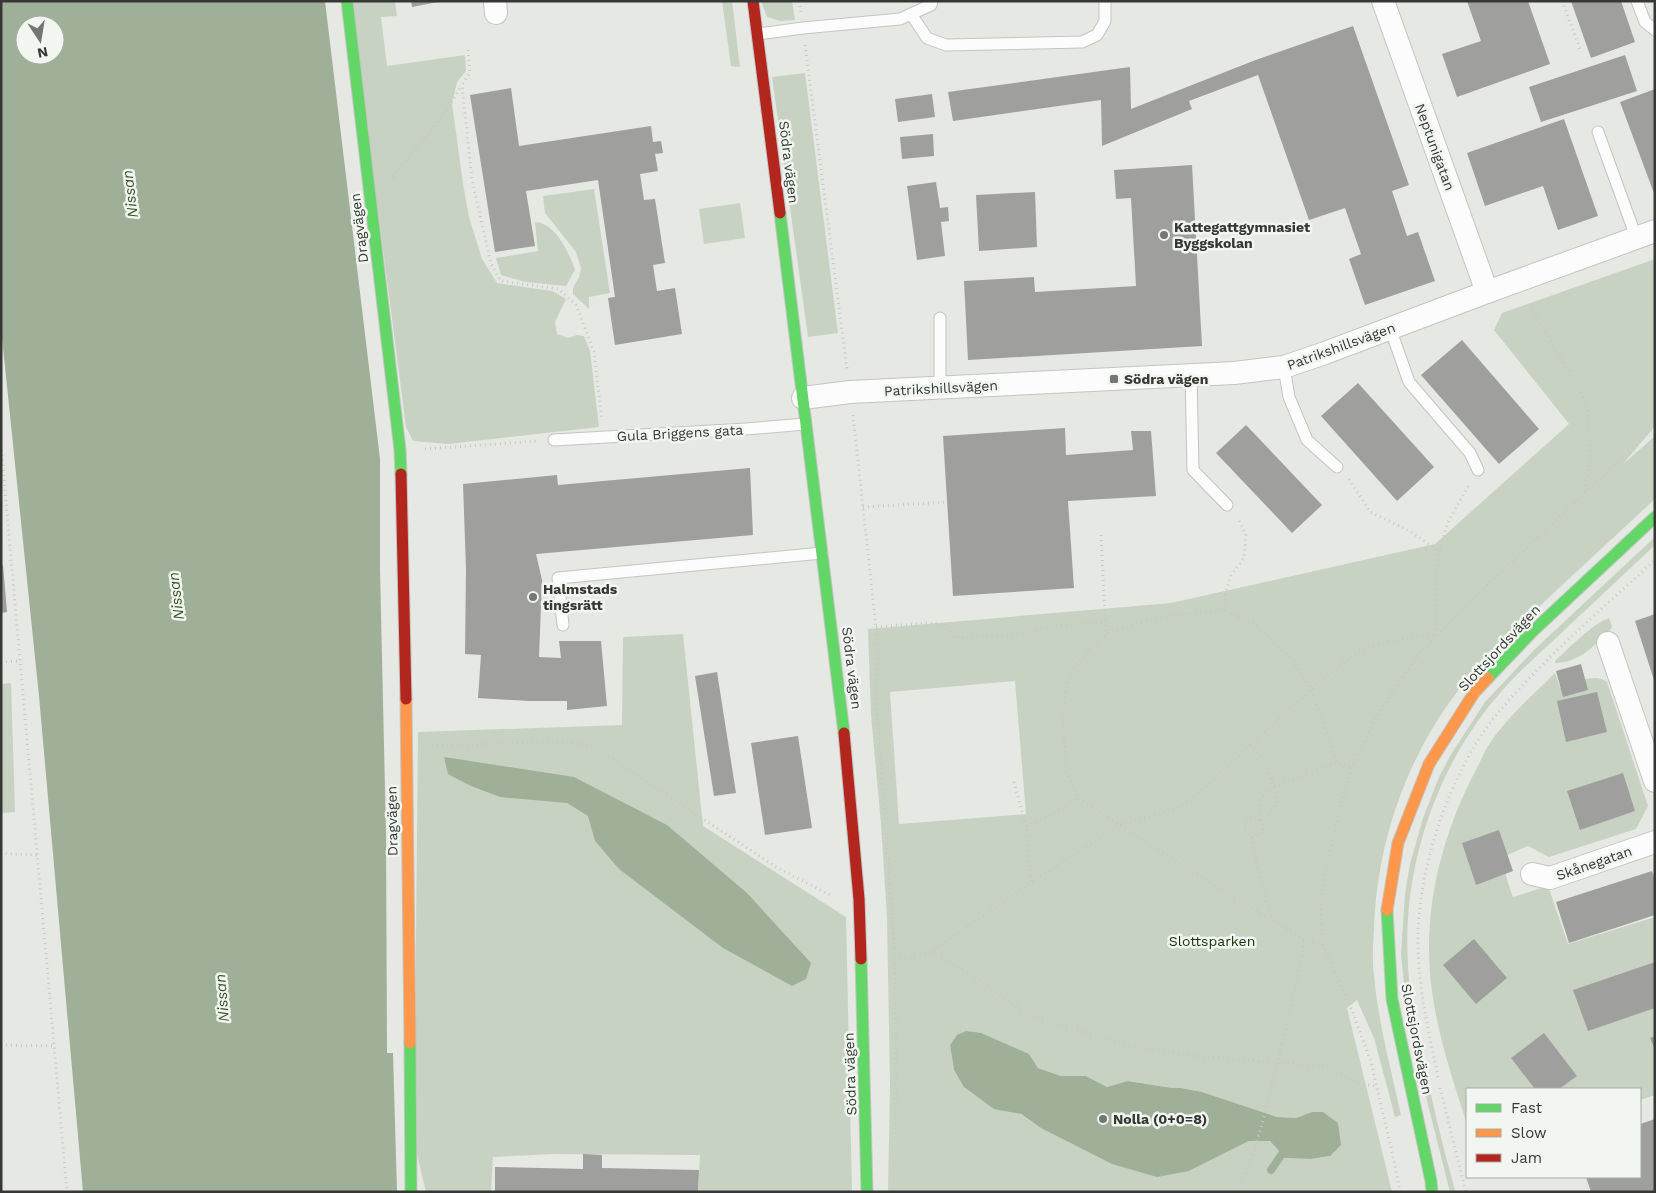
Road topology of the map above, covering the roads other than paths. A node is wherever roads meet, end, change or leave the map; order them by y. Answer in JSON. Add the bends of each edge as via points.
{"nodes":[{"id":1,"x":347,"y":1,"type":"edge"},
{"id":2,"x":753,"y":1,"type":"edge"},
{"id":3,"x":932,"y":1,"type":"edge"},
{"id":4,"x":1105,"y":1,"type":"edge"},
{"id":5,"x":1383,"y":1,"type":"edge"},
{"id":6,"x":1637,"y":1,"type":"edge"},
{"id":7,"x":911,"y":14,"type":"junction"},
{"id":8,"x":1655,"y":30,"type":"edge"},
{"id":9,"x":758,"y":34,"type":"junction"},
{"id":10,"x":1598,"y":132,"type":"dead end"},
{"id":11,"x":1646,"y":234,"type":"edge"},
{"id":12,"x":1487,"y":292,"type":"junction"},
{"id":13,"x":940,"y":318,"type":"dead end"},
{"id":14,"x":1390,"y":328,"type":"junction"},
{"id":15,"x":1284,"y":367,"type":"junction"},
{"id":16,"x":1191,"y":375,"type":"junction"},
{"id":17,"x":940,"y":388,"type":"junction"},
{"id":18,"x":802,"y":398,"type":"junction"},
{"id":19,"x":806,"y":424,"type":"junction"},
{"id":20,"x":554,"y":440,"type":"road end"},
{"id":21,"x":1337,"y":467,"type":"road end"},
{"id":22,"x":1478,"y":470,"type":"road end"},
{"id":23,"x":1227,"y":505,"type":"road end"},
{"id":24,"x":1655,"y":518,"type":"edge"},
{"id":25,"x":822,"y":553,"type":"junction"},
{"id":26,"x":563,"y":625,"type":"dead end"},
{"id":27,"x":1608,"y":643,"type":"dead end"},
{"id":28,"x":1655,"y":781,"type":"edge"},
{"id":29,"x":1655,"y":842,"type":"edge"},
{"id":30,"x":1532,"y":874,"type":"dead end"},
{"id":31,"x":1433,"y":1188,"type":"edge"},
{"id":32,"x":411,"y":1192,"type":"edge"},
{"id":33,"x":867,"y":1192,"type":"edge"}],
"edges":[{"from":1,"to":32,"type":"street","name":"Dragvägen","via":[[400,450],[407,747]]},
{"from":2,"to":9,"type":"street","name":"Södra vägen"},
{"from":3,"to":7,"type":"lane","via":[[931,5]]},
{"from":4,"to":7,"type":"lane","via":[[1105,21],[1097,35],[1082,42],[946,45],[927,38]]},
{"from":5,"to":12,"type":"street","name":"Neptunigatan"},
{"from":6,"to":8,"type":"lane","via":[[1645,22]]},
{"from":7,"to":9,"type":"lane","via":[[900,19]]},
{"from":9,"to":18,"type":"street","name":"Södra vägen"},
{"from":10,"to":11,"type":"lane"},
{"from":11,"to":12,"type":"street","name":"Patrikshillsvägen"},
{"from":12,"to":14,"type":"street","name":"Patrikshillsvägen"},
{"from":13,"to":17,"type":"lane"},
{"from":14,"to":15,"type":"street","name":"Patrikshillsvägen"},
{"from":14,"to":22,"type":"lane","via":[[1409,382],[1470,453]]},
{"from":15,"to":16,"type":"street","name":"Patrikshillsvägen"},
{"from":15,"to":21,"type":"lane","via":[[1289,397],[1307,440]]},
{"from":16,"to":17,"type":"street","name":"Patrikshillsvägen"},
{"from":16,"to":23,"type":"lane","via":[[1193,470]]},
{"from":17,"to":18,"type":"street","name":"Patrikshillsvägen","via":[[850,392]]},
{"from":18,"to":19,"type":"street","name":"Södra vägen"},
{"from":19,"to":20,"type":"lane","name":"Gula Briggens gata"},
{"from":19,"to":25,"type":"street","name":"Södra vägen"},
{"from":24,"to":31,"type":"street","name":"Slottsjordsvägen","via":[[1533,631],[1474,694],[1429,764],[1398,843],[1387,912],[1392,999]]},
{"from":25,"to":26,"type":"lane","via":[[558,578]]},
{"from":25,"to":33,"type":"street","name":"Södra vägen","via":[[844,728],[860,910]]},
{"from":27,"to":28,"type":"street"},
{"from":29,"to":30,"type":"street","name":"Skånegatan","via":[[1550,878]]}]}
